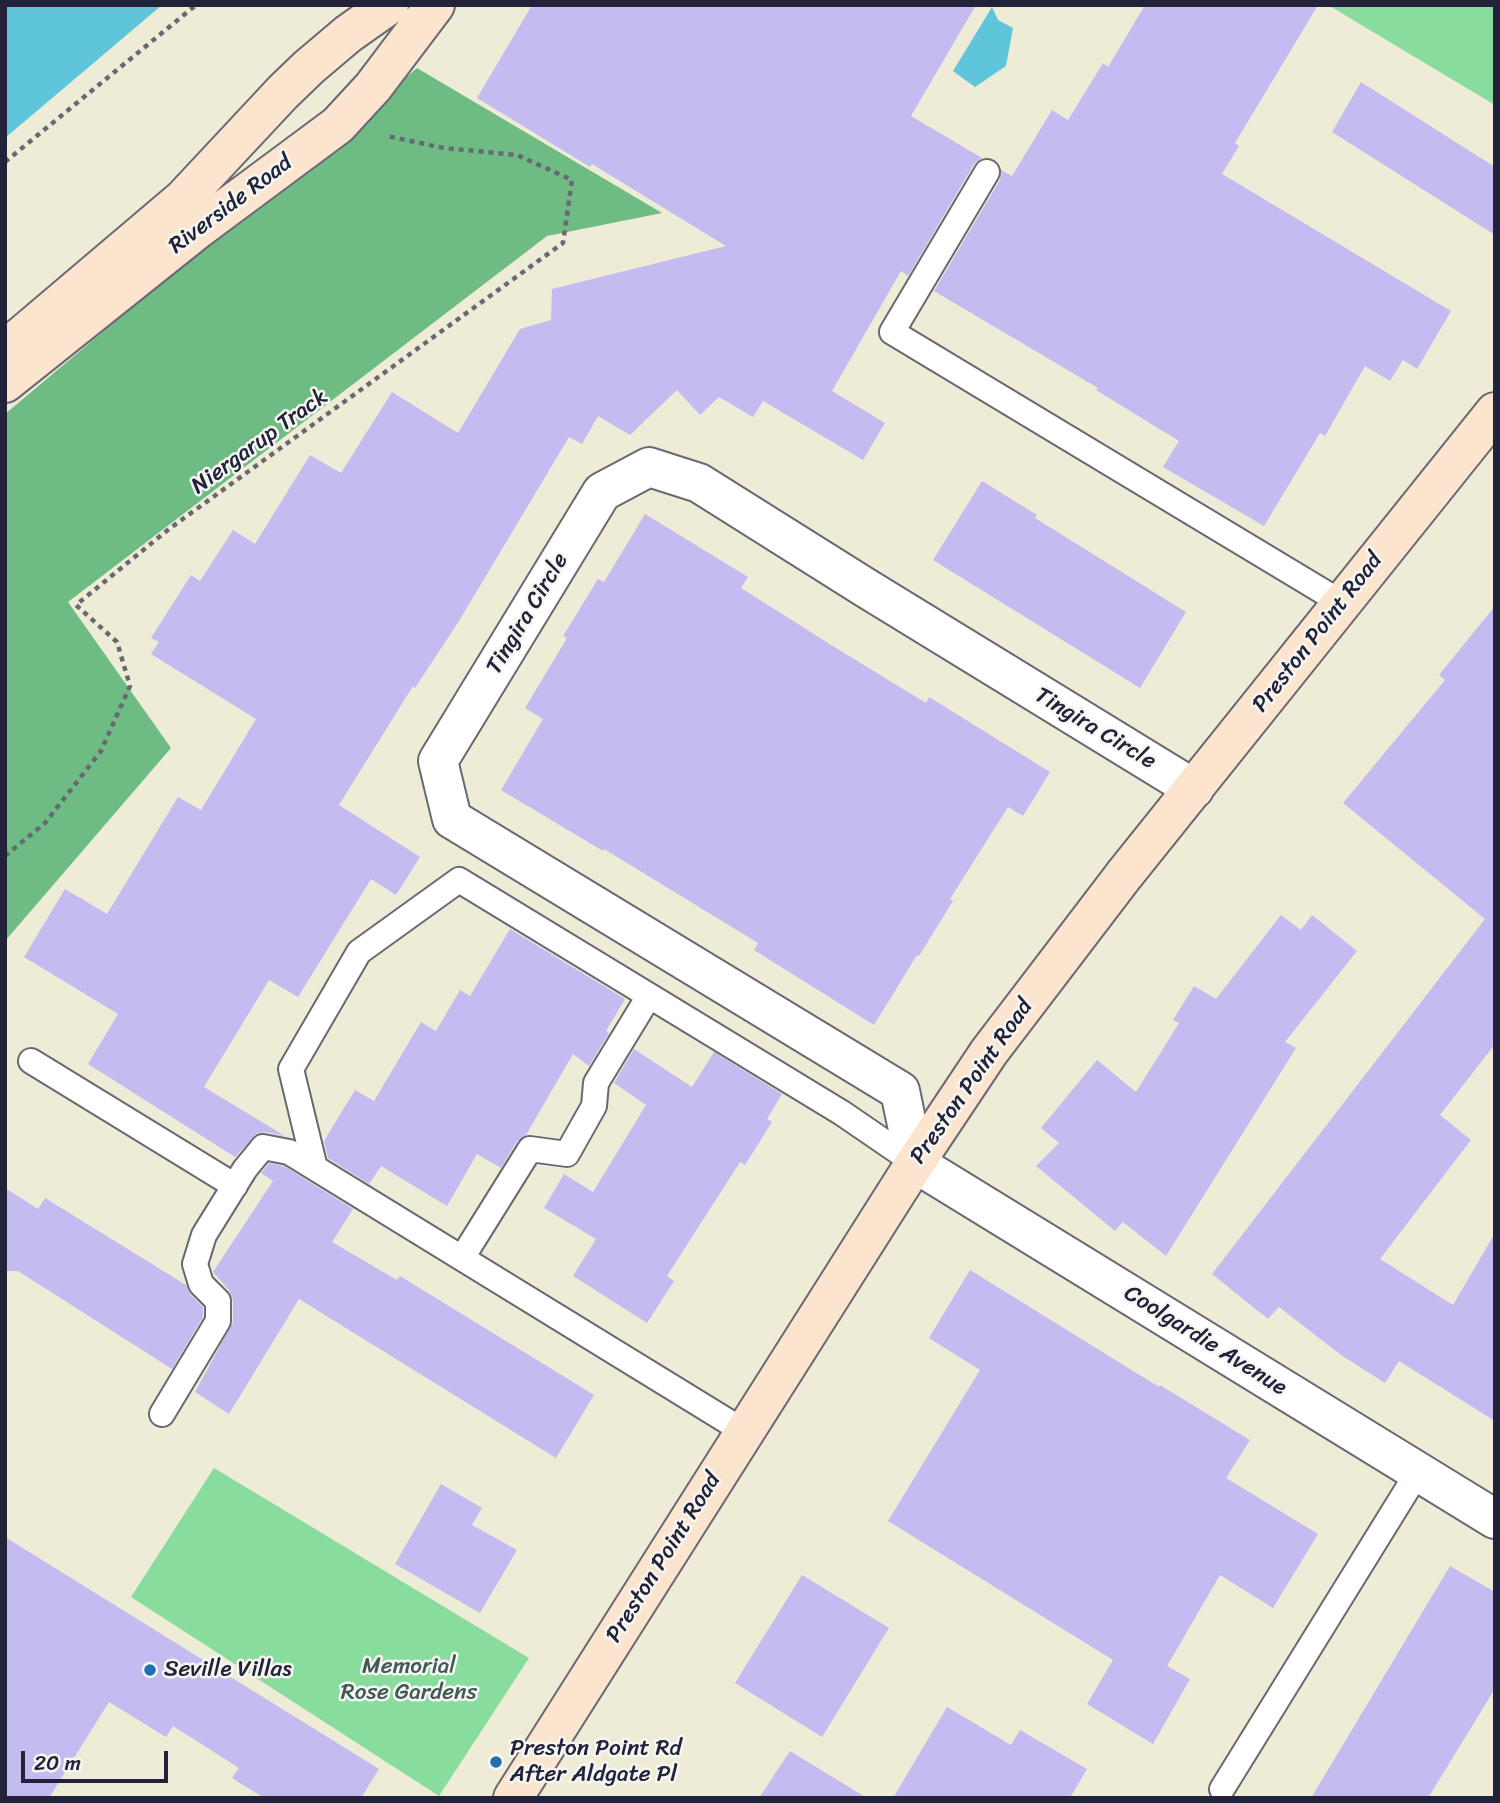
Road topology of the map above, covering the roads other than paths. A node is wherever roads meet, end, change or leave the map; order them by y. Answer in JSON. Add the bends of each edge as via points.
{"nodes":[{"id":1,"x":389,"y":5,"type":"edge"},
{"id":2,"x":435,"y":5,"type":"edge"},
{"id":3,"x":987,"y":172,"type":"dead end"},
{"id":4,"x":5,"y":350,"type":"edge"},
{"id":5,"x":5,"y":383,"type":"edge"},
{"id":6,"x":1495,"y":412,"type":"edge"},
{"id":7,"x":1342,"y":603,"type":"junction"},
{"id":8,"x":1194,"y":789,"type":"junction"},
{"id":9,"x":649,"y":996,"type":"junction"},
{"id":10,"x":31,"y":1061,"type":"dead end"},
{"id":11,"x":915,"y":1163,"type":"junction"},
{"id":12,"x":315,"y":1168,"type":"junction"},
{"id":13,"x":235,"y":1185,"type":"junction"},
{"id":14,"x":462,"y":1258,"type":"junction"},
{"id":15,"x":162,"y":1414,"type":"dead end"},
{"id":16,"x":745,"y":1432,"type":"junction"},
{"id":17,"x":1418,"y":1472,"type":"junction"},
{"id":18,"x":1495,"y":1519,"type":"edge"},
{"id":19,"x":1222,"y":1789,"type":"dead end"},
{"id":20,"x":513,"y":1798,"type":"edge"}],
"edges":[{"from":1,"to":4,"type":"main road","name":"Riverside Road","via":[[309,67],[183,200]]},
{"from":2,"to":5,"type":"main road","name":"Riverside Road","via":[[338,125],[198,229]]},
{"from":3,"to":7,"type":"lane","via":[[892,332]]},
{"from":6,"to":7,"type":"main road","name":"Preston Point Road"},
{"from":7,"to":8,"type":"main road","name":"Preston Point Road"},
{"from":8,"to":11,"type":"main road","name":"Preston Point Road","via":[[989,1052]]},
{"from":8,"to":11,"type":"street","name":"Tingira Circle","via":[[699,483],[649,467],[602,492],[438,761],[452,819],[900,1091]]},
{"from":9,"to":11,"type":"lane","via":[[842,1113]]},
{"from":9,"to":12,"type":"lane","via":[[459,880],[359,952],[291,1069]]},
{"from":9,"to":14,"type":"lane","via":[[596,1083],[594,1105],[567,1154],[530,1149]]},
{"from":10,"to":13,"type":"lane"},
{"from":11,"to":16,"type":"main road","name":"Preston Point Road"},
{"from":11,"to":17,"type":"street","name":"Coolgardie Avenue"},
{"from":12,"to":13,"type":"lane","via":[[289,1152],[263,1147]]},
{"from":12,"to":14,"type":"lane"},
{"from":13,"to":15,"type":"lane","via":[[204,1235],[195,1264],[201,1284],[218,1301],[218,1321]]},
{"from":14,"to":16,"type":"lane"},
{"from":16,"to":20,"type":"main road","name":"Preston Point Road"},
{"from":17,"to":18,"type":"street","name":"Coolgardie Avenue"},
{"from":17,"to":19,"type":"lane"}]}
